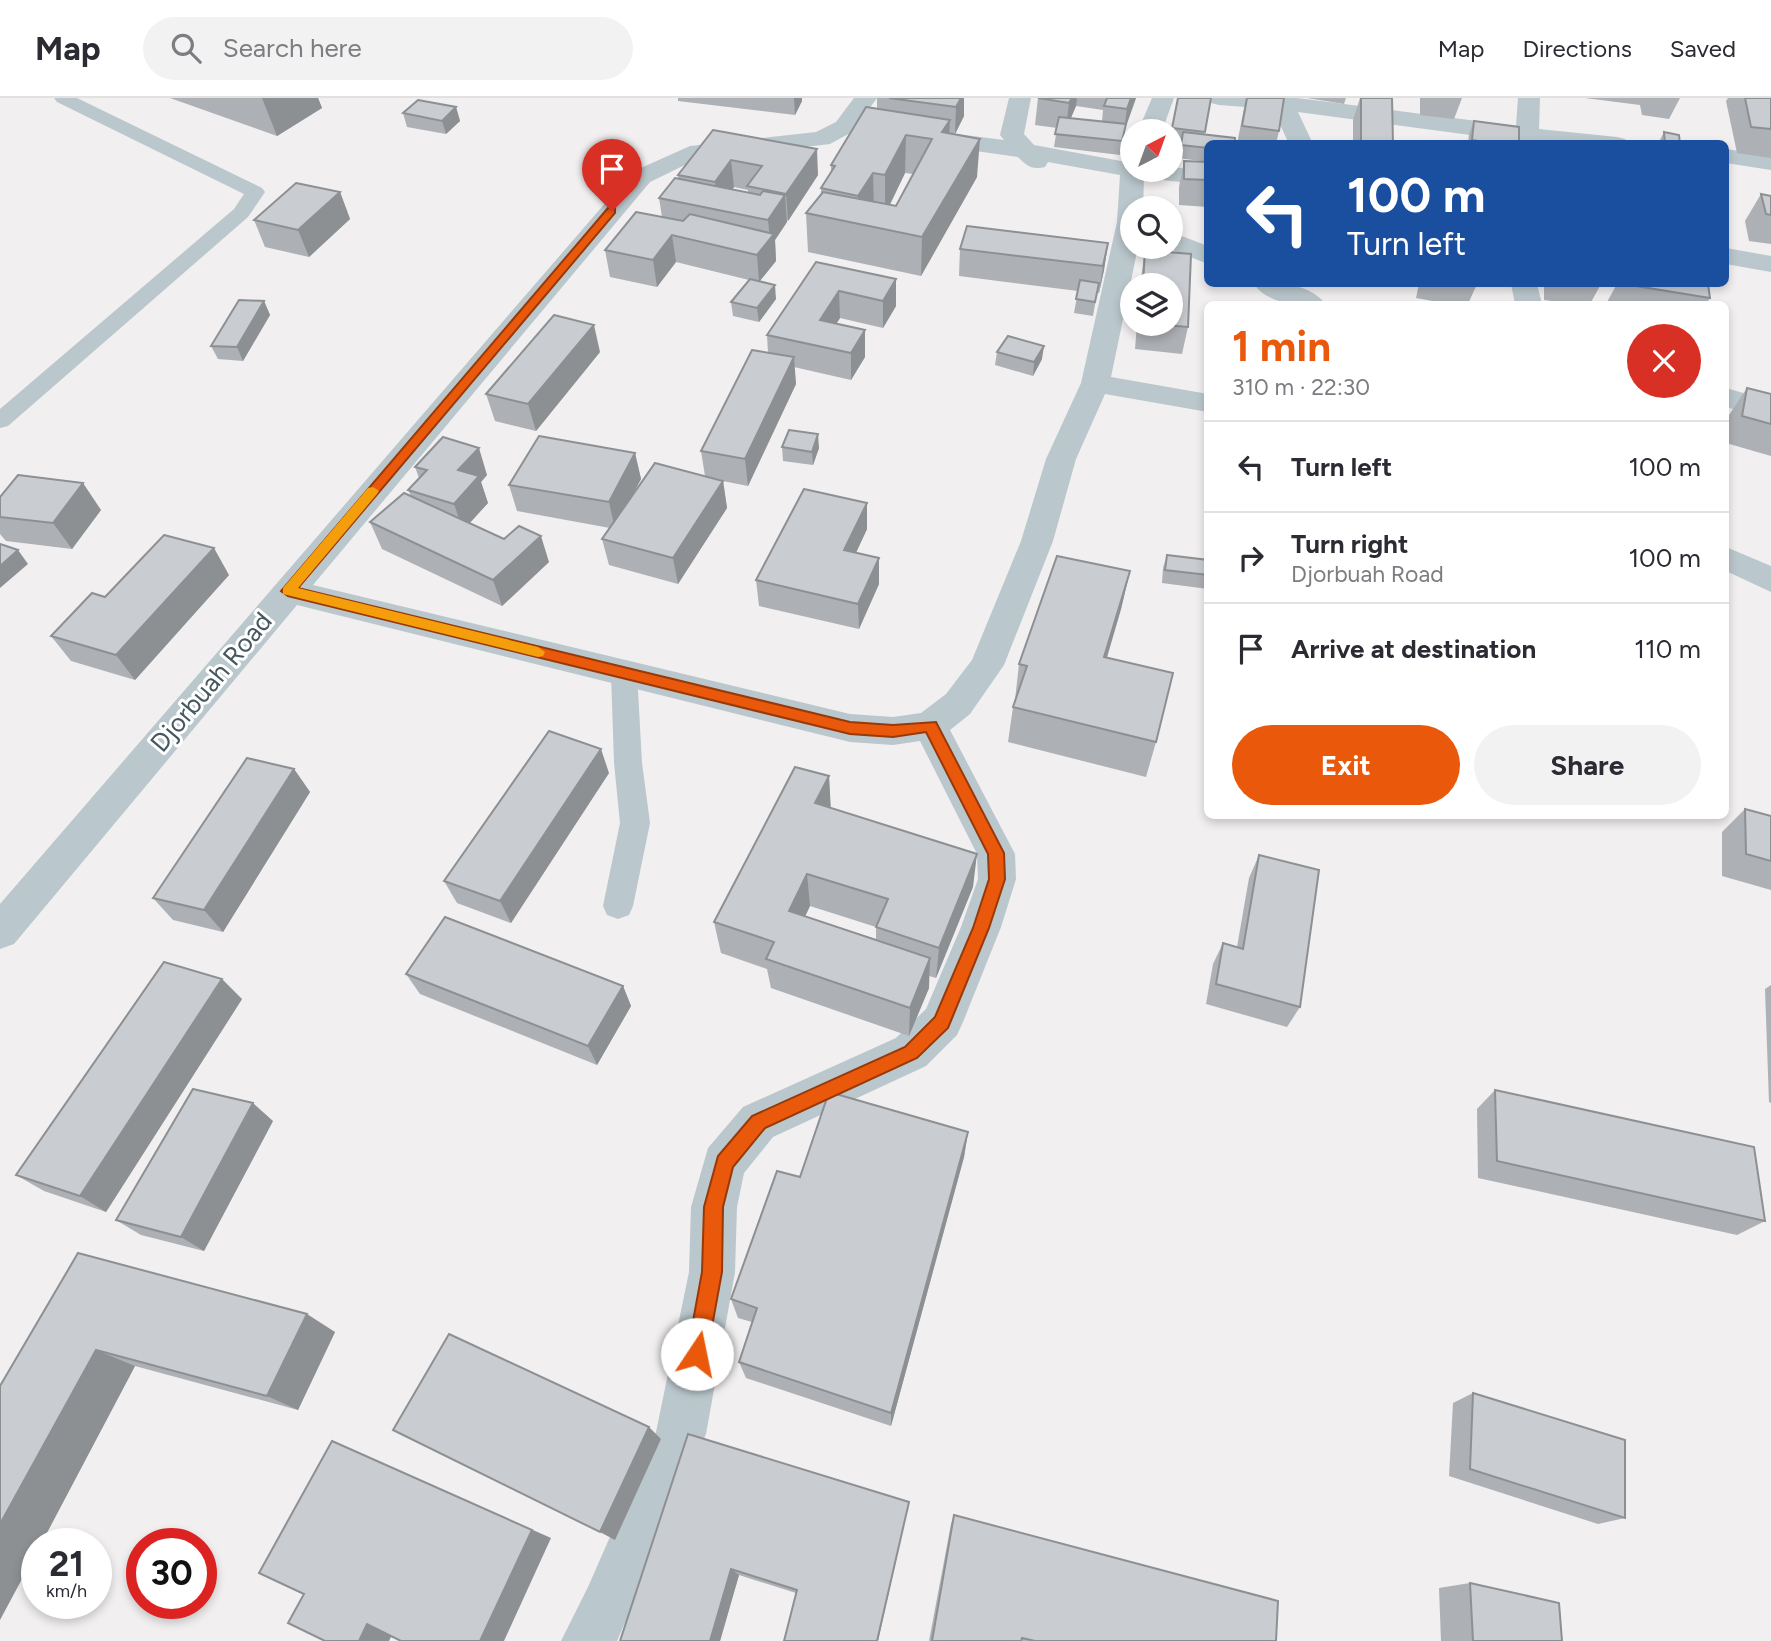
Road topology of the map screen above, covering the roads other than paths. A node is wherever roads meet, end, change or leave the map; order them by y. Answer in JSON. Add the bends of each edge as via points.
{"nodes":[{"id":1,"x":63,"y":98,"type":"edge"},
{"id":2,"x":866,"y":98,"type":"edge"},
{"id":3,"x":1020,"y":98,"type":"edge"},
{"id":4,"x":1163,"y":98,"type":"edge"},
{"id":5,"x":1219,"y":98,"type":"edge"},
{"id":6,"x":1529,"y":98,"type":"edge"},
{"id":7,"x":1282,"y":101,"type":"edge"},
{"id":8,"x":1155,"y":119,"type":"edge"},
{"id":9,"x":844,"y":127,"type":"junction"},
{"id":10,"x":872,"y":131,"type":"edge"},
{"id":11,"x":899,"y":134,"type":"edge"},
{"id":12,"x":1527,"y":139,"type":"edge"},
{"id":13,"x":1299,"y":140,"type":"edge"},
{"id":14,"x":1545,"y":140,"type":"edge"},
{"id":15,"x":1023,"y":150,"type":"junction"},
{"id":16,"x":1729,"y":156,"type":"edge"},
{"id":17,"x":1771,"y":163,"type":"edge"},
{"id":18,"x":1120,"y":167,"type":"edge"},
{"id":19,"x":1183,"y":175,"type":"edge"},
{"id":20,"x":1204,"y":178,"type":"edge"},
{"id":21,"x":1129,"y":182,"type":"edge"},
{"id":22,"x":1119,"y":203,"type":"edge"},
{"id":23,"x":1183,"y":245,"type":"edge"},
{"id":24,"x":1204,"y":254,"type":"edge"},
{"id":25,"x":1729,"y":257,"type":"edge"},
{"id":26,"x":1771,"y":264,"type":"edge"},
{"id":27,"x":1274,"y":287,"type":"edge"},
{"id":28,"x":1304,"y":301,"type":"edge"},
{"id":29,"x":1095,"y":383,"type":"junction"},
{"id":30,"x":1729,"y":398,"type":"edge"},
{"id":31,"x":1204,"y":402,"type":"edge"},
{"id":32,"x":1771,"y":411,"type":"edge"},
{"id":33,"x":0,"y":421,"type":"edge"},
{"id":34,"x":1729,"y":559,"type":"edge"},
{"id":35,"x":1771,"y":580,"type":"edge"},
{"id":36,"x":288,"y":591,"type":"junction"},
{"id":37,"x":624,"y":673,"type":"junction"},
{"id":38,"x":930,"y":726,"type":"junction"},
{"id":39,"x":618,"y":906,"type":"dead end"},
{"id":40,"x":0,"y":932,"type":"edge"},
{"id":41,"x":588,"y":1641,"type":"edge"}],
"edges":[{"from":1,"to":33,"type":"lane","via":[[255,192],[241,212]]},
{"from":2,"to":9,"type":"street"},
{"from":3,"to":15,"type":"street","via":[[1012,135]]},
{"from":4,"to":8,"type":"street"},
{"from":5,"to":7,"type":"street"},
{"from":6,"to":12,"type":"street"},
{"from":7,"to":12,"type":"street"},
{"from":7,"to":13,"type":"street"},
{"from":9,"to":10,"type":"street"},
{"from":9,"to":36,"type":"street","name":"Djorbuah Road","via":[[822,139],[691,153],[641,177]]},
{"from":11,"to":15,"type":"street"},
{"from":12,"to":14,"type":"street"},
{"from":15,"to":18,"type":"street"},
{"from":15,"to":22,"type":"street","via":[[1033,161]]},
{"from":16,"to":17,"type":"street"},
{"from":19,"to":20,"type":"street"},
{"from":21,"to":22,"type":"street"},
{"from":22,"to":29,"type":"street"},
{"from":23,"to":24,"type":"street"},
{"from":25,"to":26,"type":"street"},
{"from":27,"to":28,"type":"street"},
{"from":29,"to":31,"type":"street"},
{"from":29,"to":38,"type":"street","via":[[1061,459],[1037,541],[987,665],[958,704]]},
{"from":30,"to":32,"type":"street"},
{"from":34,"to":35,"type":"street"},
{"from":36,"to":37,"type":"street"},
{"from":36,"to":40,"type":"street","name":"Djorbuah Road"},
{"from":37,"to":38,"type":"street","via":[[850,728],[893,731]]},
{"from":37,"to":39,"type":"lane","via":[[635,823]]},
{"from":38,"to":41,"type":"street","via":[[996,853],[997,879],[981,928],[942,1022],[911,1052],[758,1122],[724,1163],[714,1207],[712,1272],[681,1434]]}]}
